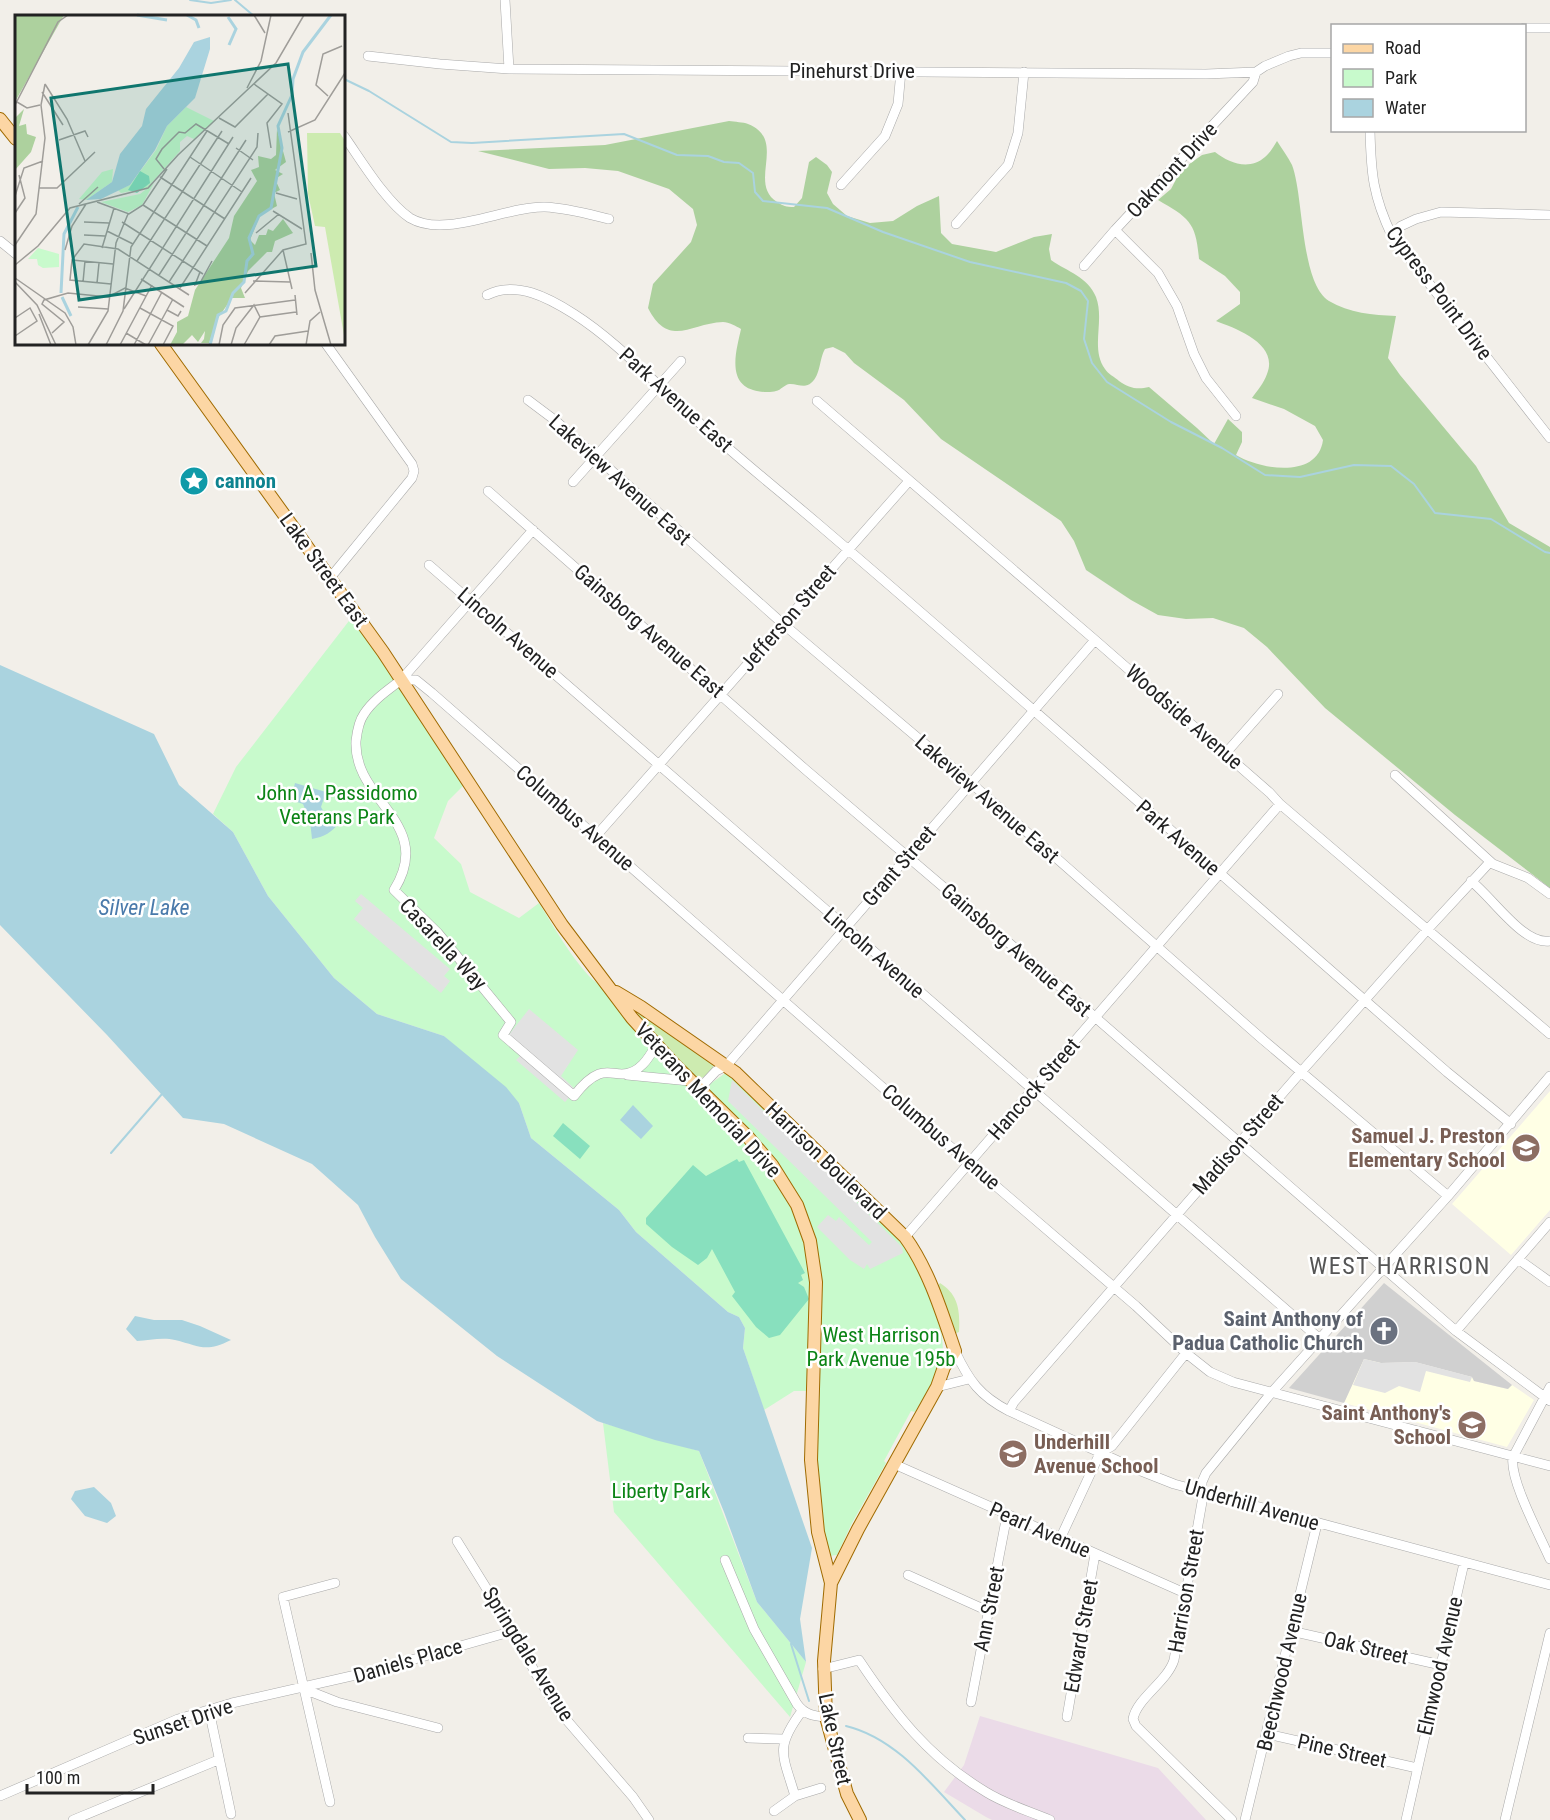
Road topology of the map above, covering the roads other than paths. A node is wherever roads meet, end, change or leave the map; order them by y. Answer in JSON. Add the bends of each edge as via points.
{"nodes":[{"id":1,"x":505,"y":0,"type":"edge"},
{"id":2,"x":1526,"y":28,"type":"edge"},
{"id":3,"x":1550,"y":28,"type":"edge"},
{"id":4,"x":1331,"y":52,"type":"edge"},
{"id":5,"x":368,"y":56,"type":"dead end"},
{"id":6,"x":509,"y":69,"type":"junction"},
{"id":7,"x":901,"y":71,"type":"junction"},
{"id":8,"x":1024,"y":72,"type":"junction"},
{"id":9,"x":1256,"y":72,"type":"junction"},
{"id":10,"x":0,"y":118,"type":"edge"},
{"id":11,"x":1370,"y":132,"type":"edge"},
{"id":12,"x":345,"y":137,"type":"edge"},
{"id":13,"x":15,"y":138,"type":"edge"},
{"id":14,"x":841,"y":185,"type":"dead end"},
{"id":15,"x":1550,"y":215,"type":"edge"},
{"id":16,"x":609,"y":219,"type":"dead end"},
{"id":17,"x":956,"y":224,"type":"dead end"},
{"id":18,"x":1115,"y":230,"type":"junction"},
{"id":19,"x":1392,"y":236,"type":"junction"},
{"id":20,"x":0,"y":241,"type":"edge"},
{"id":21,"x":15,"y":253,"type":"edge"},
{"id":22,"x":1084,"y":266,"type":"dead end"},
{"id":23,"x":487,"y":295,"type":"dead end"},
{"id":24,"x":327,"y":345,"type":"edge"},
{"id":25,"x":164,"y":348,"type":"edge"},
{"id":26,"x":681,"y":362,"type":"dead end"},
{"id":27,"x":659,"y":386,"type":"junction"},
{"id":28,"x":528,"y":400,"type":"dead end"},
{"id":29,"x":817,"y":401,"type":"dead end"},
{"id":30,"x":1236,"y":416,"type":"dead end"},
{"id":31,"x":1550,"y":438,"type":"edge"},
{"id":32,"x":595,"y":457,"type":"junction"},
{"id":33,"x":909,"y":481,"type":"junction"},
{"id":34,"x":573,"y":482,"type":"dead end"},
{"id":35,"x":488,"y":491,"type":"dead end"},
{"id":36,"x":533,"y":530,"type":"junction"},
{"id":37,"x":848,"y":549,"type":"junction"},
{"id":38,"x":429,"y":565,"type":"dead end"},
{"id":39,"x":330,"y":578,"type":"junction"},
{"id":40,"x":470,"y":600,"type":"junction"},
{"id":41,"x":782,"y":623,"type":"junction"},
{"id":42,"x":1095,"y":640,"type":"junction"},
{"id":43,"x":401,"y":680,"type":"junction"},
{"id":44,"x":722,"y":694,"type":"junction"},
{"id":45,"x":1278,"y":694,"type":"dead end"},
{"id":46,"x":1033,"y":711,"type":"junction"},
{"id":47,"x":1225,"y":754,"type":"junction"},
{"id":48,"x":660,"y":765,"type":"junction"},
{"id":49,"x":1395,"y":775,"type":"dead end"},
{"id":50,"x":971,"y":783,"type":"junction"},
{"id":51,"x":1280,"y":804,"type":"junction"},
{"id":52,"x":596,"y":836,"type":"junction"},
{"id":53,"x":908,"y":855,"type":"junction"},
{"id":54,"x":1490,"y":862,"type":"junction"},
{"id":55,"x":1220,"y":874,"type":"junction"},
{"id":56,"x":1471,"y":881,"type":"junction"},
{"id":57,"x":1550,"y":894,"type":"edge"},
{"id":58,"x":845,"y":928,"type":"junction"},
{"id":59,"x":1427,"y":930,"type":"junction"},
{"id":60,"x":1550,"y":940,"type":"edge"},
{"id":61,"x":1157,"y":946,"type":"junction"},
{"id":62,"x":611,"y":989,"type":"junction"},
{"id":63,"x":783,"y":999,"type":"junction"},
{"id":64,"x":1364,"y":1000,"type":"junction"},
{"id":65,"x":1095,"y":1018,"type":"junction"},
{"id":66,"x":1550,"y":1034,"type":"edge"},
{"id":67,"x":656,"y":1045,"type":"junction"},
{"id":68,"x":726,"y":1065,"type":"junction"},
{"id":69,"x":1301,"y":1072,"type":"junction"},
{"id":70,"x":624,"y":1074,"type":"junction"},
{"id":71,"x":1550,"y":1076,"type":"edge"},
{"id":72,"x":696,"y":1085,"type":"junction"},
{"id":73,"x":1032,"y":1090,"type":"junction"},
{"id":74,"x":1511,"y":1124,"type":"junction"},
{"id":75,"x":1239,"y":1144,"type":"junction"},
{"id":76,"x":969,"y":1163,"type":"junction"},
{"id":77,"x":1448,"y":1196,"type":"junction"},
{"id":78,"x":1176,"y":1215,"type":"junction"},
{"id":79,"x":1550,"y":1222,"type":"edge"},
{"id":80,"x":905,"y":1237,"type":"junction"},
{"id":81,"x":1518,"y":1259,"type":"junction"},
{"id":82,"x":1383,"y":1268,"type":"junction"},
{"id":83,"x":1550,"y":1282,"type":"edge"},
{"id":84,"x":1114,"y":1287,"type":"junction"},
{"id":85,"x":1456,"y":1330,"type":"junction"},
{"id":86,"x":1321,"y":1340,"type":"junction"},
{"id":87,"x":955,"y":1351,"type":"junction"},
{"id":88,"x":1186,"y":1353,"type":"junction"},
{"id":89,"x":969,"y":1379,"type":"junction"},
{"id":90,"x":937,"y":1387,"type":"junction"},
{"id":91,"x":1550,"y":1387,"type":"edge"},
{"id":92,"x":1272,"y":1392,"type":"junction"},
{"id":93,"x":1547,"y":1399,"type":"edge"},
{"id":94,"x":1009,"y":1411,"type":"junction"},
{"id":95,"x":1100,"y":1453,"type":"junction"},
{"id":96,"x":1513,"y":1457,"type":"junction"},
{"id":97,"x":894,"y":1464,"type":"junction"},
{"id":98,"x":1550,"y":1466,"type":"edge"},
{"id":99,"x":1202,"y":1492,"type":"junction"},
{"id":100,"x":1007,"y":1515,"type":"junction"},
{"id":101,"x":1317,"y":1524,"type":"junction"},
{"id":102,"x":1060,"y":1539,"type":"junction"},
{"id":103,"x":457,"y":1541,"type":"dead end"},
{"id":104,"x":1095,"y":1554,"type":"junction"},
{"id":105,"x":1550,"y":1559,"type":"edge"},
{"id":106,"x":725,"y":1560,"type":"dead end"},
{"id":107,"x":1464,"y":1563,"type":"junction"},
{"id":108,"x":908,"y":1575,"type":"dead end"},
{"id":109,"x":335,"y":1582,"type":"dead end"},
{"id":110,"x":831,"y":1583,"type":"junction"},
{"id":111,"x":1550,"y":1585,"type":"edge"},
{"id":112,"x":1187,"y":1594,"type":"junction"},
{"id":113,"x":988,"y":1611,"type":"junction"},
{"id":114,"x":513,"y":1631,"type":"junction"},
{"id":115,"x":1292,"y":1631,"type":"junction"},
{"id":116,"x":1550,"y":1633,"type":"edge"},
{"id":117,"x":1441,"y":1665,"type":"junction"},
{"id":118,"x":824,"y":1669,"type":"junction"},
{"id":119,"x":304,"y":1689,"type":"junction"},
{"id":120,"x":971,"y":1702,"type":"dead end"},
{"id":121,"x":209,"y":1710,"type":"junction"},
{"id":122,"x":802,"y":1711,"type":"junction"},
{"id":123,"x":826,"y":1717,"type":"junction"},
{"id":124,"x":1067,"y":1717,"type":"dead end"},
{"id":125,"x":438,"y":1728,"type":"dead end"},
{"id":126,"x":1267,"y":1734,"type":"junction"},
{"id":127,"x":748,"y":1738,"type":"dead end"},
{"id":128,"x":784,"y":1739,"type":"junction"},
{"id":129,"x":218,"y":1760,"type":"junction"},
{"id":130,"x":1417,"y":1768,"type":"junction"},
{"id":131,"x":821,"y":1788,"type":"dead end"},
{"id":132,"x":0,"y":1796,"type":"edge"},
{"id":133,"x":795,"y":1796,"type":"junction"},
{"id":134,"x":330,"y":1802,"type":"dead end"},
{"id":135,"x":774,"y":1811,"type":"dead end"},
{"id":136,"x":231,"y":1814,"type":"dead end"},
{"id":137,"x":73,"y":1820,"type":"edge"},
{"id":138,"x":649,"y":1820,"type":"edge"},
{"id":139,"x":860,"y":1820,"type":"edge"},
{"id":140,"x":1050,"y":1820,"type":"edge"},
{"id":141,"x":1232,"y":1820,"type":"edge"},
{"id":142,"x":1245,"y":1820,"type":"edge"},
{"id":143,"x":1406,"y":1820,"type":"edge"},
{"id":144,"x":1505,"y":1820,"type":"edge"}],
"edges":[{"from":1,"to":6,"type":"street"},
{"from":2,"to":3,"type":"street"},
{"from":4,"to":9,"type":"street","name":"Pinehurst Drive","via":[[1289,56]]},
{"from":5,"to":6,"type":"street","name":"Pinehurst Drive"},
{"from":6,"to":7,"type":"street","name":"Pinehurst Drive"},
{"from":7,"to":8,"type":"street","name":"Pinehurst Drive"},
{"from":7,"to":14,"type":"street","via":[[898,104],[885,136]]},
{"from":8,"to":9,"type":"street","name":"Pinehurst Drive"},
{"from":8,"to":17,"type":"street","via":[[1018,133],[1008,165]]},
{"from":9,"to":18,"type":"street","name":"Oakmont Drive","via":[[1253,82]]},
{"from":10,"to":13,"type":"main road"},
{"from":11,"to":19,"type":"street","name":"Cypress Point Drive","via":[[1376,195]]},
{"from":12,"to":16,"type":"street","via":[[390,199],[417,221],[438,225],[546,207]]},
{"from":15,"to":19,"type":"street","via":[[1441,212],[1401,226]]},
{"from":18,"to":22,"type":"street","name":"Oakmont Drive"},
{"from":18,"to":30,"type":"street","via":[[1158,273],[1177,306],[1206,378]]},
{"from":19,"to":31,"type":"street","name":"Cypress Point Drive"},
{"from":20,"to":21,"type":"street"},
{"from":23,"to":27,"type":"street","name":"Park Avenue East","via":[[515,288],[560,306],[591,326]]},
{"from":24,"to":39,"type":"street","via":[[414,471]]},
{"from":25,"to":39,"type":"main road","name":"Lake Street East"},
{"from":26,"to":27,"type":"street"},
{"from":27,"to":32,"type":"street"},
{"from":27,"to":37,"type":"street","name":"Park Avenue East"},
{"from":28,"to":32,"type":"street","name":"Lakeview Avenue East"},
{"from":29,"to":33,"type":"street","name":"Woodside Avenue"},
{"from":32,"to":34,"type":"street"},
{"from":32,"to":41,"type":"street","name":"Lakeview Avenue East"},
{"from":33,"to":37,"type":"street","name":"Jefferson Street"},
{"from":33,"to":42,"type":"street","name":"Woodside Avenue"},
{"from":35,"to":36,"type":"street","name":"Gainsborg Avenue East"},
{"from":36,"to":40,"type":"street","name":"Casarella Way"},
{"from":36,"to":44,"type":"street","name":"Gainsborg Avenue East"},
{"from":37,"to":41,"type":"street","name":"Jefferson Street"},
{"from":37,"to":46,"type":"street","name":"Park Avenue"},
{"from":38,"to":40,"type":"street","name":"Lincoln Avenue"},
{"from":39,"to":43,"type":"main road","name":"Lake Street East"},
{"from":40,"to":43,"type":"street","name":"Casarella Way"},
{"from":40,"to":48,"type":"street","name":"Lincoln Avenue"},
{"from":41,"to":44,"type":"street","name":"Jefferson Street"},
{"from":41,"to":50,"type":"street","name":"Lakeview Avenue East"},
{"from":42,"to":46,"type":"street","name":"Grant Street"},
{"from":42,"to":47,"type":"street","name":"Woodside Avenue"},
{"from":43,"to":52,"type":"street","name":"Columbus Avenue","via":[[416,680]]},
{"from":43,"to":62,"type":"main road","name":"Veterans Memorial Drive","via":[[562,925]]},
{"from":43,"to":70,"type":"street","name":"Casarella Way","via":[[375,700],[363,716],[356,754],[360,770],[400,829],[405,844],[406,862],[394,890],[438,933],[512,1022],[503,1035],[574,1096],[595,1076]]},
{"from":44,"to":48,"type":"street","name":"Jefferson Street"},
{"from":44,"to":53,"type":"street","name":"Gainsborg Avenue East"},
{"from":45,"to":47,"type":"street"},
{"from":46,"to":50,"type":"street","name":"Grant Street"},
{"from":46,"to":55,"type":"street","name":"Park Avenue"},
{"from":47,"to":51,"type":"street","name":"Woodside Avenue"},
{"from":48,"to":52,"type":"street","name":"Jefferson Street"},
{"from":48,"to":58,"type":"street","name":"Lincoln Avenue"},
{"from":49,"to":54,"type":"street"},
{"from":50,"to":53,"type":"street","name":"Grant Street"},
{"from":50,"to":61,"type":"street","name":"Lakeview Avenue East"},
{"from":51,"to":55,"type":"street","name":"Hancock Street"},
{"from":51,"to":59,"type":"street","name":"Woodside Avenue"},
{"from":52,"to":63,"type":"street","name":"Columbus Avenue"},
{"from":53,"to":58,"type":"street","name":"Grant Street"},
{"from":53,"to":65,"type":"street","name":"Gainsborg Avenue East"},
{"from":54,"to":56,"type":"street","name":"Madison Street"},
{"from":54,"to":57,"type":"street","via":[[1528,878]]},
{"from":55,"to":61,"type":"street","name":"Hancock Street"},
{"from":55,"to":64,"type":"street","name":"Park Avenue"},
{"from":56,"to":59,"type":"street","name":"Madison Street"},
{"from":56,"to":60,"type":"street","via":[[1525,934],[1537,941]]},
{"from":58,"to":63,"type":"street","name":"Grant Street"},
{"from":58,"to":73,"type":"street","name":"Lincoln Avenue"},
{"from":59,"to":64,"type":"street","name":"Madison Street"},
{"from":59,"to":66,"type":"street","name":"Woodside Avenue"},
{"from":61,"to":65,"type":"street","name":"Hancock Street"},
{"from":61,"to":69,"type":"street","name":"Lakeview Avenue East"},
{"from":62,"to":67,"type":"main road","name":"Veterans Memorial Drive"},
{"from":62,"to":68,"type":"main road","name":"Harrison Boulevard"},
{"from":63,"to":68,"type":"street","name":"Grant Street"},
{"from":63,"to":76,"type":"street","name":"Columbus Avenue"},
{"from":64,"to":69,"type":"street","name":"Madison Street"},
{"from":64,"to":74,"type":"street","name":"Park Avenue"},
{"from":65,"to":73,"type":"street","name":"Hancock Street"},
{"from":65,"to":75,"type":"street","name":"Gainsborg Avenue East"},
{"from":67,"to":70,"type":"street","name":"Casarella Way","via":[[644,1064]]},
{"from":67,"to":72,"type":"main road","name":"Veterans Memorial Drive"},
{"from":68,"to":72,"type":"street","name":"Grant Street"},
{"from":68,"to":80,"type":"main road","name":"Harrison Boulevard"},
{"from":69,"to":75,"type":"street","name":"Madison Street"},
{"from":69,"to":77,"type":"street","name":"Lakeview Avenue East"},
{"from":70,"to":72,"type":"street"},
{"from":71,"to":74,"type":"street","name":"Harrison Street"},
{"from":72,"to":110,"type":"main road","name":"Veterans Memorial Drive","via":[[772,1165],[797,1205],[810,1241],[816,1282],[813,1493]]},
{"from":73,"to":76,"type":"street","name":"Hancock Street"},
{"from":73,"to":78,"type":"street","name":"Lincoln Avenue"},
{"from":74,"to":77,"type":"street","name":"Harrison Street"},
{"from":75,"to":78,"type":"street","name":"Madison Street"},
{"from":75,"to":82,"type":"street","name":"Gainsborg Avenue East"},
{"from":76,"to":80,"type":"street","name":"Hancock Street"},
{"from":76,"to":84,"type":"street","name":"Columbus Avenue"},
{"from":77,"to":82,"type":"street","name":"Harrison Street"},
{"from":78,"to":84,"type":"street","name":"Madison Street"},
{"from":78,"to":86,"type":"street","name":"Lincoln Avenue"},
{"from":79,"to":81,"type":"street"},
{"from":80,"to":87,"type":"main road","name":"Harrison Boulevard","via":[[917,1254]]},
{"from":81,"to":83,"type":"street"},
{"from":81,"to":85,"type":"street"},
{"from":82,"to":85,"type":"street","name":"Gainsborg Avenue East"},
{"from":82,"to":86,"type":"street","name":"Harrison Street"},
{"from":84,"to":88,"type":"street","name":"Columbus Avenue"},
{"from":84,"to":94,"type":"street","name":"Madison Street"},
{"from":85,"to":93,"type":"street","name":"Gainsborg Avenue East"},
{"from":86,"to":92,"type":"street","name":"Harrison Street"},
{"from":87,"to":89,"type":"street","name":"Underhill Avenue"},
{"from":87,"to":90,"type":"main road"},
{"from":88,"to":92,"type":"street","name":"Columbus Avenue","via":[[1217,1377]]},
{"from":88,"to":95,"type":"street","via":[[1112,1446]]},
{"from":89,"to":90,"type":"street"},
{"from":89,"to":94,"type":"street","name":"Underhill Avenue","via":[[988,1399]]},
{"from":90,"to":97,"type":"main road"},
{"from":91,"to":93,"type":"street"},
{"from":92,"to":96,"type":"street","name":"Columbus Avenue"},
{"from":92,"to":99,"type":"street","name":"Harrison Street","via":[[1206,1473]]},
{"from":93,"to":96,"type":"street"},
{"from":94,"to":95,"type":"street","name":"Underhill Avenue"},
{"from":95,"to":99,"type":"street","name":"Underhill Avenue","via":[[1159,1479]]},
{"from":95,"to":102,"type":"street"},
{"from":96,"to":98,"type":"street","name":"Columbus Avenue"},
{"from":96,"to":105,"type":"street","via":[[1513,1473]]},
{"from":97,"to":100,"type":"street","name":"Pearl Avenue"},
{"from":97,"to":110,"type":"main road"},
{"from":99,"to":101,"type":"street","name":"Underhill Avenue"},
{"from":99,"to":112,"type":"street","name":"Harrison Street"},
{"from":100,"to":102,"type":"street","name":"Pearl Avenue"},
{"from":100,"to":113,"type":"street","name":"Ann Street"},
{"from":101,"to":107,"type":"street","name":"Underhill Avenue"},
{"from":101,"to":115,"type":"street","name":"Beechwood Avenue"},
{"from":102,"to":104,"type":"street","name":"Pearl Avenue"},
{"from":103,"to":114,"type":"street","name":"Springdale Avenue"},
{"from":104,"to":112,"type":"street","name":"Pearl Avenue"},
{"from":104,"to":124,"type":"street","name":"Edward Street"},
{"from":106,"to":122,"type":"street","via":[[754,1629]]},
{"from":107,"to":111,"type":"street","name":"Underhill Avenue"},
{"from":107,"to":117,"type":"street","name":"Elmwood Avenue"},
{"from":108,"to":113,"type":"street"},
{"from":109,"to":119,"type":"street","via":[[284,1597]]},
{"from":110,"to":118,"type":"main road","name":"Lake Street"},
{"from":112,"to":141,"type":"street","name":"Harrison Street","via":[[1173,1665],[1133,1719]]},
{"from":113,"to":120,"type":"street","name":"Ann Street"},
{"from":114,"to":119,"type":"street","name":"Daniels Place"},
{"from":114,"to":138,"type":"street","name":"Springdale Avenue","via":[[558,1710]]},
{"from":115,"to":117,"type":"street","name":"Oak Street"},
{"from":115,"to":126,"type":"street","name":"Beechwood Avenue"},
{"from":116,"to":144,"type":"street"},
{"from":117,"to":130,"type":"street","name":"Elmwood Avenue"},
{"from":118,"to":123,"type":"main road","name":"Lake Street"},
{"from":118,"to":140,"type":"street","via":[[859,1660],[890,1706],[923,1744],[988,1793]]},
{"from":119,"to":121,"type":"street","name":"Sunset Drive"},
{"from":119,"to":125,"type":"street","via":[[337,1702]]},
{"from":119,"to":134,"type":"street"},
{"from":121,"to":129,"type":"street"},
{"from":121,"to":132,"type":"street","name":"Sunset Drive","via":[[140,1734]]},
{"from":122,"to":123,"type":"street"},
{"from":122,"to":128,"type":"street"},
{"from":123,"to":139,"type":"main road","name":"Lake Street","via":[[847,1794]]},
{"from":126,"to":130,"type":"street","name":"Pine Street"},
{"from":126,"to":142,"type":"street","name":"Beechwood Avenue"},
{"from":127,"to":128,"type":"street"},
{"from":128,"to":133,"type":"street","via":[[783,1761]]},
{"from":129,"to":136,"type":"street"},
{"from":129,"to":137,"type":"street"},
{"from":130,"to":143,"type":"street","name":"Elmwood Avenue"},
{"from":131,"to":133,"type":"street"},
{"from":133,"to":135,"type":"street"}]}
